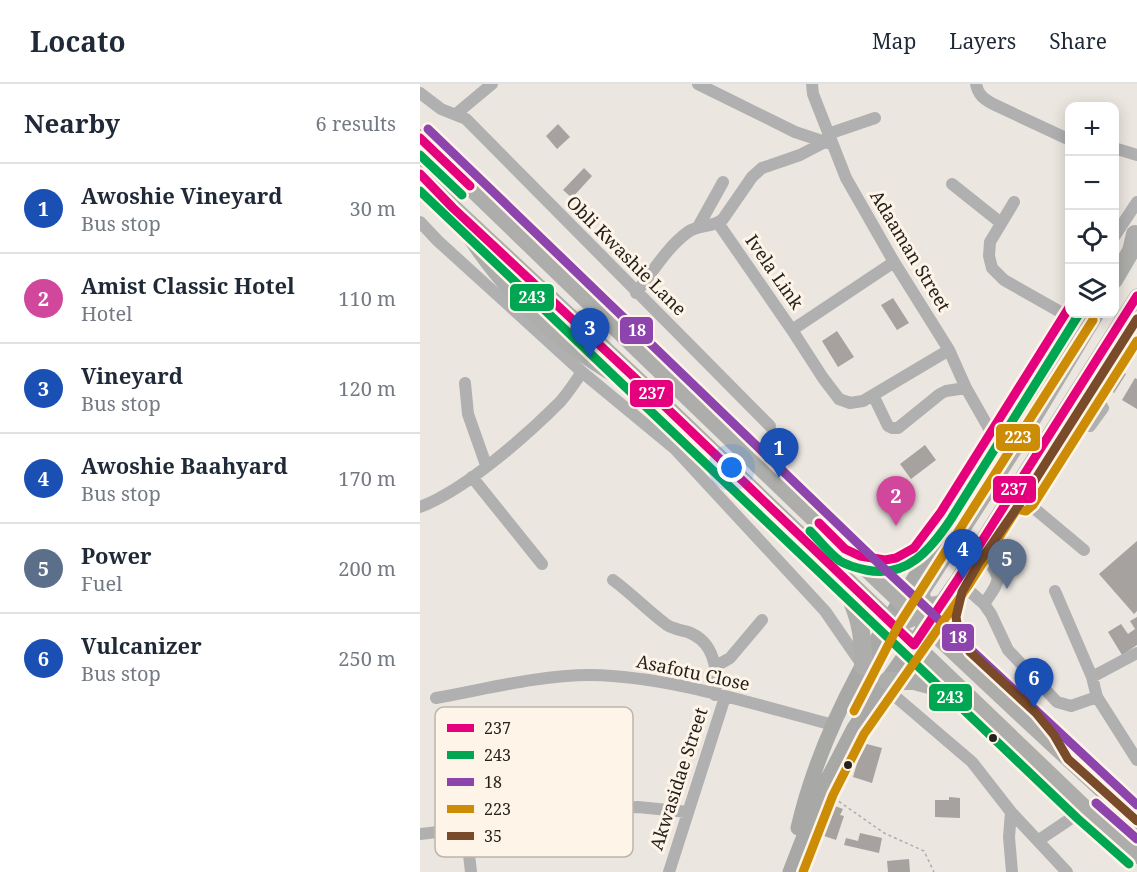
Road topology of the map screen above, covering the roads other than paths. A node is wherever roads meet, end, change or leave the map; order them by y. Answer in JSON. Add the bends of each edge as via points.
{"nodes":[{"id":1,"x":492,"y":84,"type":"edge"},
{"id":2,"x":698,"y":84,"type":"edge"},
{"id":3,"x":812,"y":84,"type":"edge"},
{"id":4,"x":976,"y":84,"type":"edge"},
{"id":5,"x":420,"y":93,"type":"edge"},
{"id":6,"x":456,"y":114,"type":"junction"},
{"id":7,"x":875,"y":118,"type":"dead end"},
{"id":8,"x":420,"y":138,"type":"edge"},
{"id":9,"x":1065,"y":139,"type":"edge"},
{"id":10,"x":828,"y":140,"type":"junction"},
{"id":11,"x":1119,"y":150,"type":"edge"},
{"id":12,"x":1137,"y":155,"type":"edge"},
{"id":13,"x":420,"y":174,"type":"edge"},
{"id":14,"x":723,"y":182,"type":"dead end"},
{"id":15,"x":952,"y":184,"type":"dead end"},
{"id":16,"x":1014,"y":202,"type":"dead end"},
{"id":17,"x":1137,"y":202,"type":"edge"},
{"id":18,"x":420,"y":222,"type":"edge"},
{"id":19,"x":718,"y":223,"type":"junction"},
{"id":20,"x":1001,"y":223,"type":"junction"},
{"id":21,"x":698,"y":227,"type":"junction"},
{"id":22,"x":1119,"y":229,"type":"edge"},
{"id":23,"x":1136,"y":232,"type":"edge"},
{"id":24,"x":1119,"y":256,"type":"edge"},
{"id":25,"x":894,"y":262,"type":"junction"},
{"id":26,"x":1119,"y":271,"type":"edge"},
{"id":27,"x":636,"y":293,"type":"junction"},
{"id":28,"x":1137,"y":297,"type":"edge"},
{"id":29,"x":1065,"y":309,"type":"edge"},
{"id":30,"x":1065,"y":313,"type":"edge"},
{"id":31,"x":1081,"y":318,"type":"edge"},
{"id":32,"x":1093,"y":318,"type":"edge"},
{"id":33,"x":1135,"y":327,"type":"edge"},
{"id":34,"x":792,"y":330,"type":"junction"},
{"id":35,"x":949,"y":350,"type":"junction"},
{"id":36,"x":582,"y":372,"type":"junction"},
{"id":37,"x":465,"y":383,"type":"dead end"},
{"id":38,"x":966,"y":388,"type":"junction"},
{"id":39,"x":873,"y":395,"type":"junction"},
{"id":40,"x":1089,"y":395,"type":"junction"},
{"id":41,"x":1073,"y":420,"type":"junction"},
{"id":42,"x":770,"y":426,"type":"dead end"},
{"id":43,"x":991,"y":432,"type":"junction"},
{"id":44,"x":486,"y":465,"type":"junction"},
{"id":45,"x":472,"y":477,"type":"junction"},
{"id":46,"x":1018,"y":495,"type":"junction"},
{"id":47,"x":420,"y":507,"type":"edge"},
{"id":48,"x":1084,"y":550,"type":"dead end"},
{"id":49,"x":850,"y":553,"type":"junction"},
{"id":50,"x":984,"y":555,"type":"junction"},
{"id":51,"x":542,"y":564,"type":"dead end"},
{"id":52,"x":841,"y":575,"type":"junction"},
{"id":53,"x":613,"y":580,"type":"dead end"},
{"id":54,"x":965,"y":587,"type":"junction"},
{"id":55,"x":921,"y":591,"type":"junction"},
{"id":56,"x":1055,"y":591,"type":"dead end"},
{"id":57,"x":905,"y":604,"type":"junction"},
{"id":58,"x":940,"y":604,"type":"junction"},
{"id":59,"x":984,"y":604,"type":"junction"},
{"id":60,"x":762,"y":620,"type":"dead end"},
{"id":61,"x":888,"y":620,"type":"junction"},
{"id":62,"x":927,"y":624,"type":"junction"},
{"id":63,"x":914,"y":645,"type":"junction"},
{"id":64,"x":1137,"y":653,"type":"edge"},
{"id":65,"x":716,"y":666,"type":"junction"},
{"id":66,"x":863,"y":666,"type":"junction"},
{"id":67,"x":1092,"y":677,"type":"junction"},
{"id":68,"x":885,"y":684,"type":"junction"},
{"id":69,"x":966,"y":695,"type":"junction"},
{"id":70,"x":720,"y":696,"type":"junction"},
{"id":71,"x":1097,"y":697,"type":"junction"},
{"id":72,"x":436,"y":698,"type":"dead end"},
{"id":73,"x":833,"y":725,"type":"junction"},
{"id":74,"x":1068,"y":759,"type":"junction"},
{"id":75,"x":1137,"y":760,"type":"edge"},
{"id":76,"x":1114,"y":800,"type":"junction"},
{"id":77,"x":633,"y":807,"type":"edge"},
{"id":78,"x":1084,"y":810,"type":"junction"},
{"id":79,"x":688,"y":812,"type":"junction"},
{"id":80,"x":1011,"y":812,"type":"junction"},
{"id":81,"x":1137,"y":812,"type":"edge"},
{"id":82,"x":1137,"y":821,"type":"edge"},
{"id":83,"x":435,"y":832,"type":"edge"},
{"id":84,"x":420,"y":834,"type":"edge"},
{"id":85,"x":1039,"y":840,"type":"junction"},
{"id":86,"x":1137,"y":855,"type":"edge"},
{"id":87,"x":469,"y":857,"type":"edge"},
{"id":88,"x":471,"y":872,"type":"edge"},
{"id":89,"x":669,"y":872,"type":"edge"},
{"id":90,"x":789,"y":872,"type":"edge"},
{"id":91,"x":1012,"y":872,"type":"edge"},
{"id":92,"x":1067,"y":872,"type":"edge"}],
"edges":[{"from":1,"to":6,"type":"street"},
{"from":2,"to":10,"type":"street","via":[[795,132]]},
{"from":3,"to":10,"type":"street","name":"Adaaman Street"},
{"from":4,"to":9,"type":"street","via":[[983,98]]},
{"from":5,"to":6,"type":"street","name":"Obli Kwashie Lane","via":[[441,109]]},
{"from":6,"to":27,"type":"street","name":"Obli Kwashie Lane","via":[[466,119]]},
{"from":7,"to":10,"type":"street"},
{"from":8,"to":49,"type":"highway"},
{"from":10,"to":19,"type":"street","via":[[762,168]]},
{"from":10,"to":25,"type":"street","name":"Adaaman Street"},
{"from":11,"to":12,"type":"street"},
{"from":13,"to":52,"type":"highway"},
{"from":14,"to":21,"type":"street"},
{"from":15,"to":20,"type":"street"},
{"from":16,"to":20,"type":"street"},
{"from":17,"to":22,"type":"street"},
{"from":18,"to":36,"type":"street"},
{"from":19,"to":21,"type":"street"},
{"from":19,"to":34,"type":"street","name":"Ivela Link"},
{"from":20,"to":29,"type":"street","via":[[990,242],[992,268],[1010,283]]},
{"from":21,"to":27,"type":"street","via":[[672,247]]},
{"from":23,"to":24,"type":"main road"},
{"from":23,"to":26,"type":"highway"},
{"from":25,"to":34,"type":"street","name":"Ivela Link"},
{"from":25,"to":35,"type":"street","name":"Adaaman Street"},
{"from":27,"to":42,"type":"street","name":"Obli Kwashie Lane"},
{"from":28,"to":46,"type":"main road"},
{"from":30,"to":43,"type":"street"},
{"from":31,"to":57,"type":"main road"},
{"from":32,"to":55,"type":"highway"},
{"from":33,"to":40,"type":"street"},
{"from":34,"to":39,"type":"street","via":[[839,399],[849,403]]},
{"from":35,"to":38,"type":"street","name":"Adaaman Street"},
{"from":35,"to":39,"type":"street"},
{"from":36,"to":44,"type":"street","via":[[561,400]]},
{"from":36,"to":66,"type":"street","via":[[674,448],[825,611]]},
{"from":37,"to":44,"type":"street","via":[[468,414]]},
{"from":38,"to":39,"type":"street","via":[[940,394],[898,428],[888,426]]},
{"from":38,"to":43,"type":"street","name":"Adaaman Street"},
{"from":40,"to":41,"type":"street"},
{"from":40,"to":41,"type":"street","via":[[1102,408],[1090,426]]},
{"from":41,"to":46,"type":"street"},
{"from":43,"to":49,"type":"street","via":[[919,544],[893,559],[878,560]]},
{"from":44,"to":45,"type":"street"},
{"from":45,"to":47,"type":"street"},
{"from":45,"to":51,"type":"street"},
{"from":46,"to":48,"type":"street"},
{"from":46,"to":50,"type":"street"},
{"from":46,"to":58,"type":"main road"},
{"from":49,"to":57,"type":"highway"},
{"from":50,"to":54,"type":"street"},
{"from":50,"to":59,"type":"street","via":[[998,572],[998,583]]},
{"from":52,"to":61,"type":"highway"},
{"from":52,"to":66,"type":"highway","via":[[860,621]]},
{"from":53,"to":65,"type":"street","via":[[669,627],[696,637]]},
{"from":54,"to":59,"type":"street"},
{"from":54,"to":74,"type":"street","via":[[956,617],[959,635],[970,652],[1036,713]]},
{"from":55,"to":57,"type":"highway"},
{"from":55,"to":58,"type":"highway","via":[[926,606]]},
{"from":56,"to":67,"type":"street"},
{"from":57,"to":61,"type":"main road"},
{"from":57,"to":62,"type":"highway"},
{"from":57,"to":63,"type":"highway"},
{"from":58,"to":62,"type":"main road"},
{"from":59,"to":71,"type":"street","via":[[1008,650],[1057,702],[1071,706]]},
{"from":60,"to":65,"type":"street","via":[[730,658]]},
{"from":61,"to":63,"type":"highway"},
{"from":61,"to":66,"type":"main road"},
{"from":62,"to":63,"type":"main road"},
{"from":62,"to":74,"type":"highway"},
{"from":63,"to":68,"type":"main road"},
{"from":63,"to":69,"type":"highway"},
{"from":64,"to":67,"type":"street"},
{"from":65,"to":70,"type":"street","name":"Akwasidae Street"},
{"from":66,"to":73,"type":"main road"},
{"from":67,"to":71,"type":"street"},
{"from":68,"to":69,"type":"highway","via":[[914,681]]},
{"from":68,"to":80,"type":"street","via":[[972,762]]},
{"from":68,"to":90,"type":"main road","via":[[854,728],[822,790]]},
{"from":69,"to":78,"type":"highway"},
{"from":70,"to":72,"type":"street","name":"Asafotu Close","via":[[635,677],[589,675],[545,678]]},
{"from":70,"to":73,"type":"street","name":"Asafotu Close"},
{"from":70,"to":79,"type":"street","name":"Akwasidae Street"},
{"from":71,"to":75,"type":"street"},
{"from":73,"to":90,"type":"main road","via":[[804,805]]},
{"from":74,"to":76,"type":"highway"},
{"from":76,"to":81,"type":"highway"},
{"from":76,"to":82,"type":"highway"},
{"from":77,"to":79,"type":"street"},
{"from":78,"to":85,"type":"street"},
{"from":78,"to":86,"type":"highway"},
{"from":79,"to":89,"type":"street","name":"Akwasidae Street"},
{"from":80,"to":85,"type":"street"},
{"from":80,"to":91,"type":"street"},
{"from":83,"to":84,"type":"street"},
{"from":85,"to":92,"type":"street"},
{"from":87,"to":88,"type":"street"}]}
